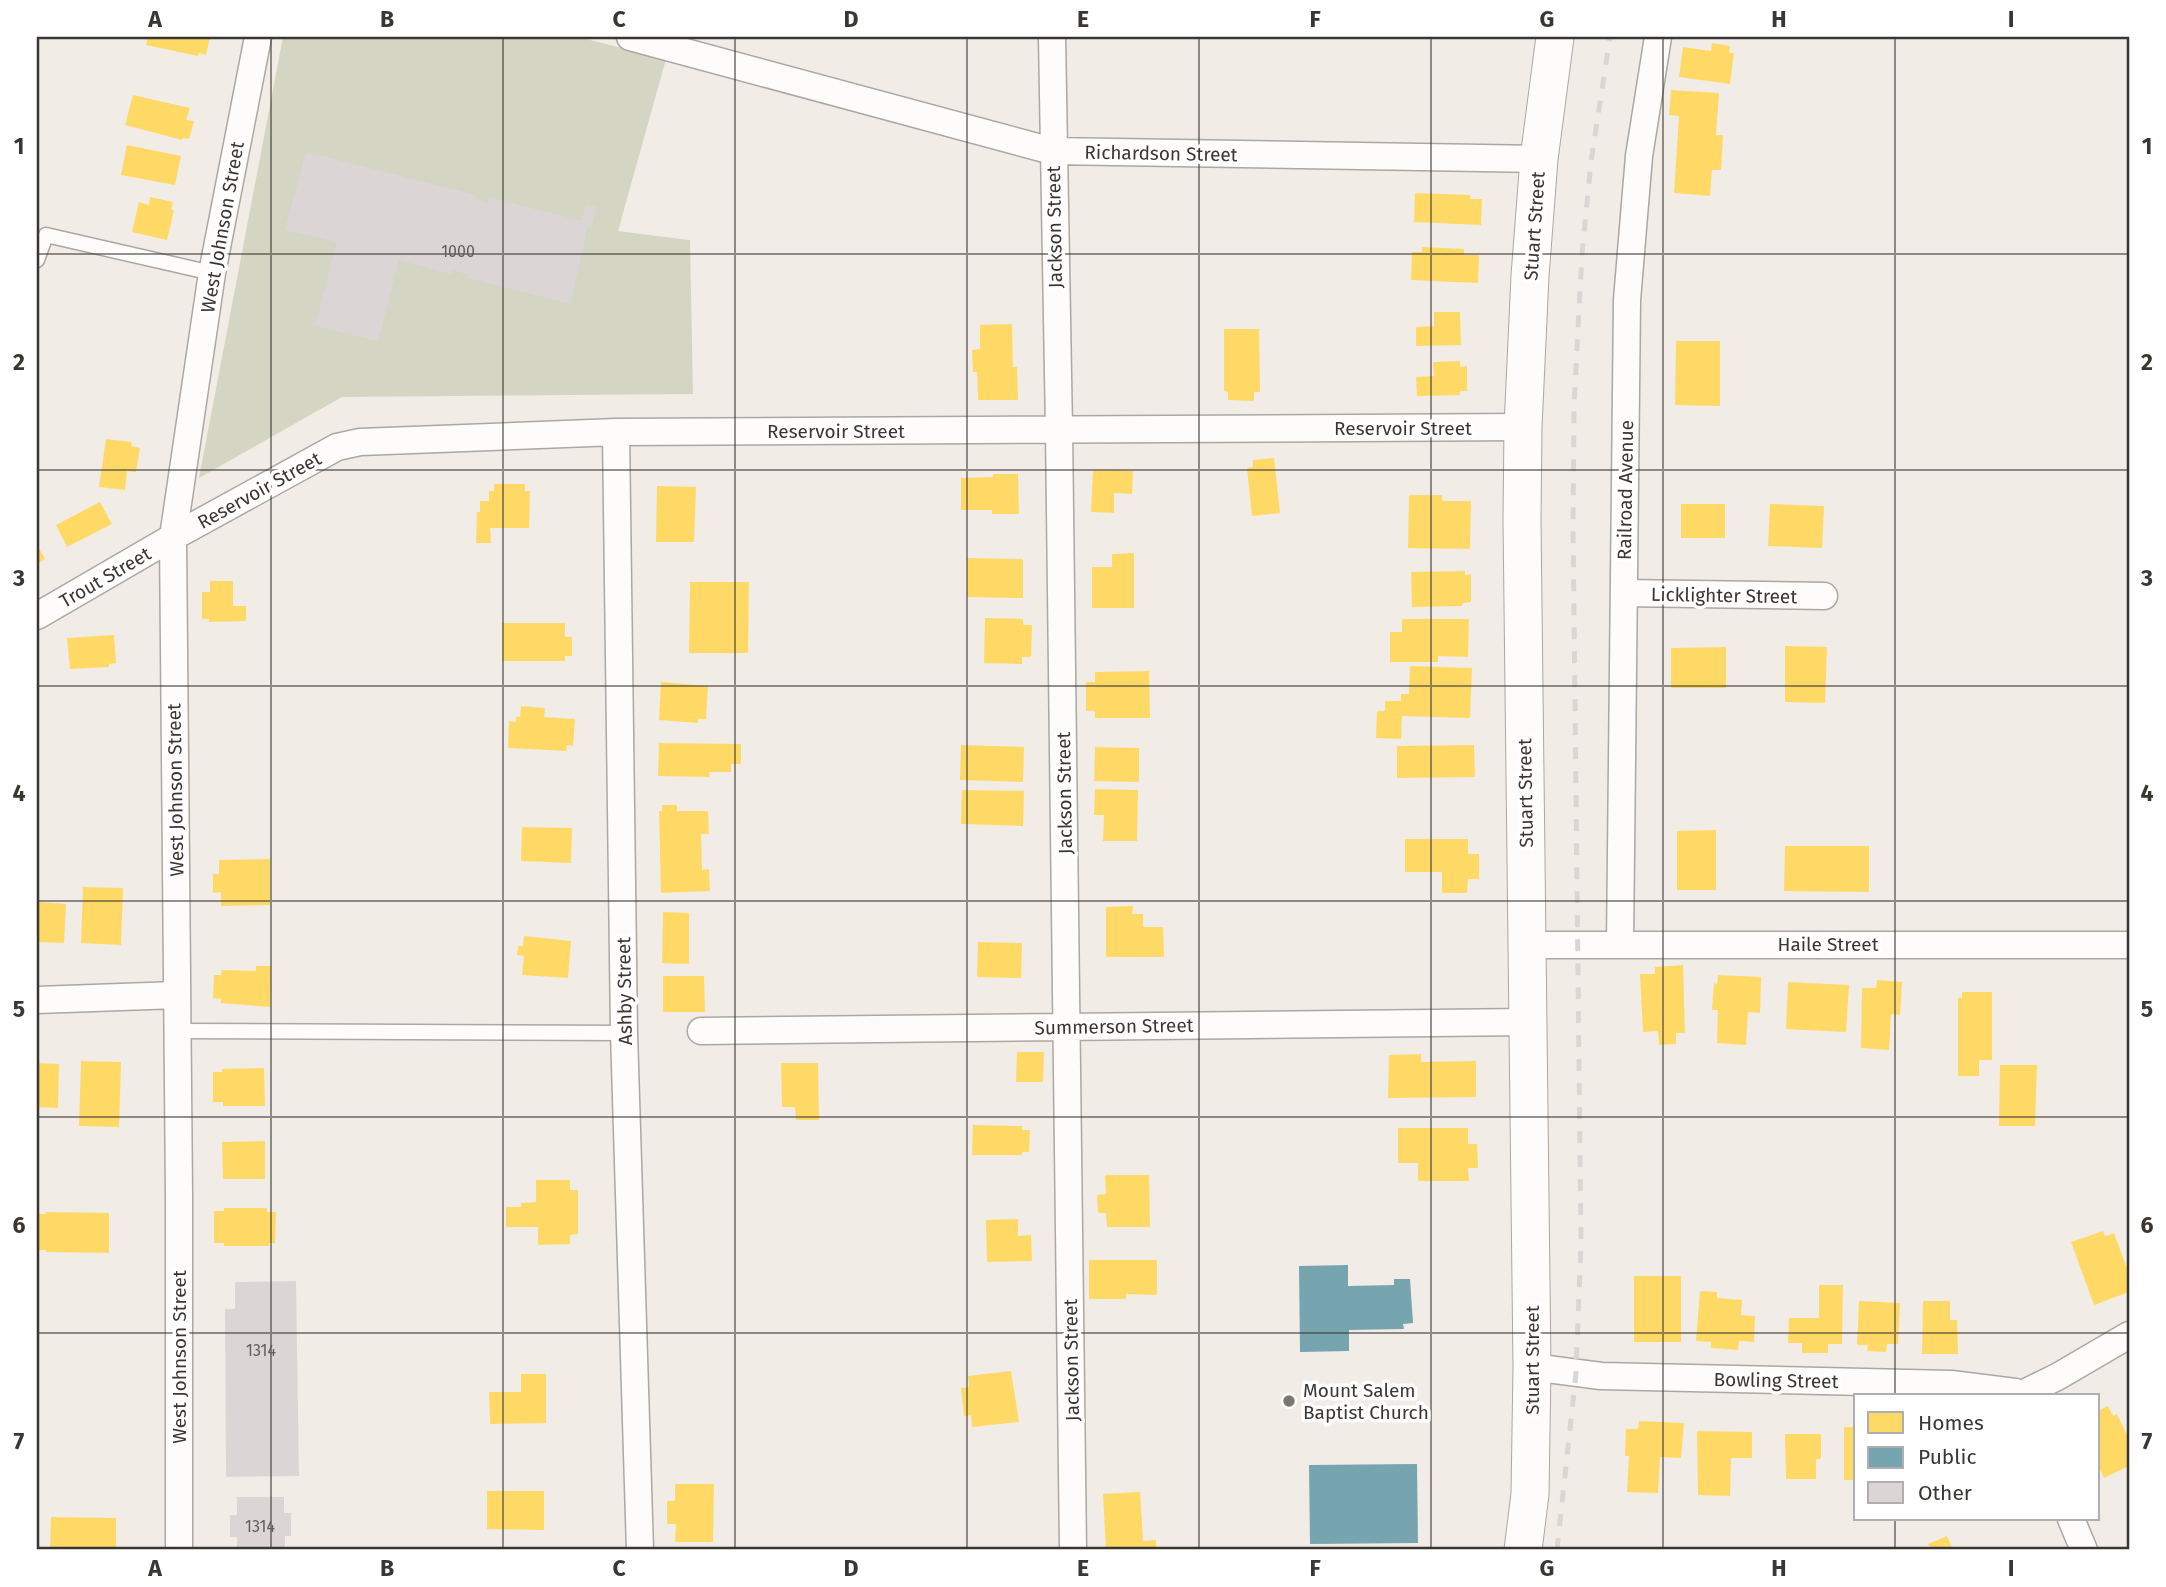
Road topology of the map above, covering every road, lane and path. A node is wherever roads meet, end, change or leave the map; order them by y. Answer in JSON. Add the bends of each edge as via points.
{"nodes":[{"id":1,"x":258,"y":37,"type":"edge"},
{"id":2,"x":630,"y":37,"type":"edge"},
{"id":3,"x":1052,"y":37,"type":"edge"},
{"id":4,"x":1555,"y":37,"type":"edge"},
{"id":5,"x":1658,"y":37,"type":"edge"},
{"id":6,"x":1052,"y":151,"type":"junction"},
{"id":7,"x":1539,"y":159,"type":"junction"},
{"id":8,"x":37,"y":260,"type":"edge"},
{"id":9,"x":212,"y":273,"type":"junction"},
{"id":10,"x":1523,"y":427,"type":"junction"},
{"id":11,"x":1059,"y":430,"type":"junction"},
{"id":12,"x":616,"y":432,"type":"junction"},
{"id":13,"x":173,"y":537,"type":"junction"},
{"id":14,"x":1624,"y":593,"type":"junction"},
{"id":15,"x":1824,"y":596,"type":"dead end"},
{"id":16,"x":37,"y":616,"type":"edge"},
{"id":17,"x":2129,"y":944,"type":"edge"},
{"id":18,"x":1527,"y":945,"type":"junction"},
{"id":19,"x":1620,"y":945,"type":"junction"},
{"id":20,"x":177,"y":995,"type":"junction"},
{"id":21,"x":37,"y":1000,"type":"edge"},
{"id":22,"x":1528,"y":1022,"type":"junction"},
{"id":23,"x":1067,"y":1027,"type":"junction"},
{"id":24,"x":177,"y":1031,"type":"junction"},
{"id":25,"x":701,"y":1031,"type":"dead end"},
{"id":26,"x":625,"y":1033,"type":"junction"},
{"id":27,"x":2129,"y":1335,"type":"edge"},
{"id":28,"x":1532,"y":1367,"type":"junction"},
{"id":29,"x":2019,"y":1394,"type":"edge"},
{"id":30,"x":2071,"y":1520,"type":"edge"},
{"id":31,"x":179,"y":1550,"type":"edge"},
{"id":32,"x":640,"y":1550,"type":"edge"},
{"id":33,"x":1073,"y":1550,"type":"edge"},
{"id":34,"x":1523,"y":1550,"type":"edge"},
{"id":35,"x":2084,"y":1550,"type":"edge"}],
"edges":[{"from":1,"to":9,"type":"street","name":"West Johnson Street"},
{"from":2,"to":6,"type":"street","name":"Richardson Street"},
{"from":3,"to":6,"type":"street","name":"Jackson Street"},
{"from":4,"to":7,"type":"street","name":"Stuart Street"},
{"from":5,"to":14,"type":"street","name":"Railroad Avenue","via":[[1639,156],[1627,300]]},
{"from":6,"to":7,"type":"street","name":"Richardson Street"},
{"from":6,"to":11,"type":"street","name":"Jackson Street"},
{"from":7,"to":10,"type":"street","name":"Stuart Street"},
{"from":8,"to":9,"type":"lane","via":[[46,235]]},
{"from":9,"to":13,"type":"street","name":"West Johnson Street"},
{"from":10,"to":11,"type":"street","name":"Reservoir Street"},
{"from":10,"to":18,"type":"street","name":"Stuart Street"},
{"from":11,"to":12,"type":"street","name":"Reservoir Street"},
{"from":11,"to":23,"type":"street","name":"Jackson Street"},
{"from":12,"to":13,"type":"street","name":"Reservoir Street","via":[[360,442],[337,447]]},
{"from":12,"to":26,"type":"street","name":"Ashby Street"},
{"from":13,"to":16,"type":"street","name":"Trout Street"},
{"from":13,"to":20,"type":"street","name":"West Johnson Street"},
{"from":14,"to":15,"type":"street","name":"Licklighter Street"},
{"from":14,"to":19,"type":"street","name":"Railroad Avenue"},
{"from":17,"to":19,"type":"street","name":"Haile Street"},
{"from":18,"to":19,"type":"street","name":"Haile Street"},
{"from":18,"to":22,"type":"street","name":"Stuart Street"},
{"from":20,"to":21,"type":"street"},
{"from":20,"to":24,"type":"street","name":"West Johnson Street"},
{"from":22,"to":23,"type":"street","name":"Summerson Street"},
{"from":22,"to":28,"type":"street","name":"Stuart Street"},
{"from":23,"to":25,"type":"street","name":"Summerson Street"},
{"from":23,"to":33,"type":"street","name":"Jackson Street"},
{"from":24,"to":26,"type":"lane"},
{"from":24,"to":31,"type":"street","name":"West Johnson Street"},
{"from":26,"to":32,"type":"street","name":"Ashby Street"},
{"from":27,"to":29,"type":"street","name":"Bowling Street"},
{"from":28,"to":29,"type":"street","name":"Bowling Street","via":[[1601,1376],[1951,1384]]},
{"from":28,"to":34,"type":"street","name":"Stuart Street","via":[[1530,1494]]},
{"from":30,"to":35,"type":"street"}]}
